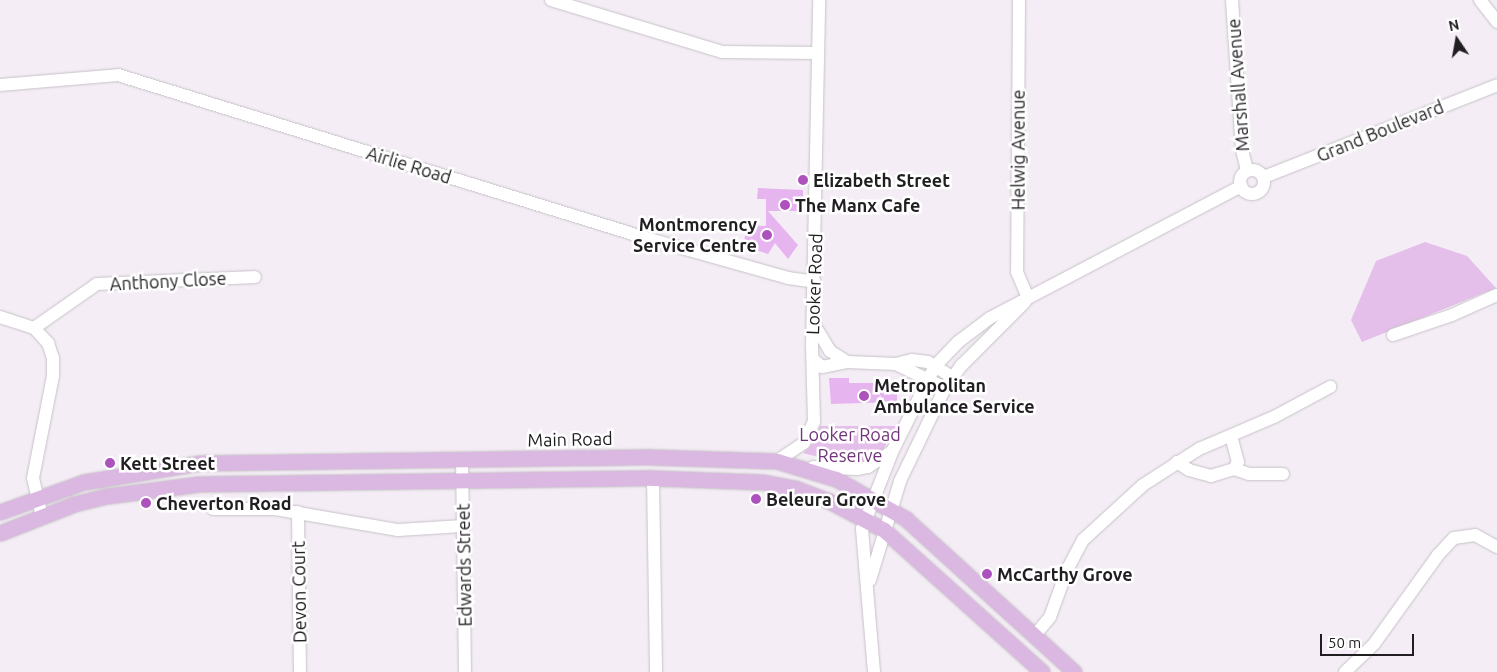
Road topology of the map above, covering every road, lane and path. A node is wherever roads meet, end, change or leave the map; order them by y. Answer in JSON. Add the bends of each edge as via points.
{"nodes":[{"id":1,"x":550,"y":0,"type":"edge"},
{"id":2,"x":819,"y":0,"type":"edge"},
{"id":3,"x":1019,"y":0,"type":"edge"},
{"id":4,"x":1232,"y":0,"type":"edge"},
{"id":5,"x":1480,"y":0,"type":"edge"},
{"id":6,"x":1497,"y":22,"type":"edge"},
{"id":7,"x":818,"y":53,"type":"junction"},
{"id":8,"x":0,"y":85,"type":"edge"},
{"id":9,"x":1497,"y":86,"type":"edge"},
{"id":10,"x":1247,"y":170,"type":"junction"},
{"id":11,"x":1264,"y":177,"type":"junction"},
{"id":12,"x":1241,"y":186,"type":"junction"},
{"id":13,"x":255,"y":277,"type":"dead end"},
{"id":14,"x":815,"y":282,"type":"junction"},
{"id":15,"x":1497,"y":295,"type":"edge"},
{"id":16,"x":1028,"y":298,"type":"junction"},
{"id":17,"x":0,"y":317,"type":"edge"},
{"id":18,"x":815,"y":326,"type":"junction"},
{"id":19,"x":34,"y":328,"type":"junction"},
{"id":20,"x":1393,"y":335,"type":"dead end"},
{"id":21,"x":813,"y":359,"type":"junction"},
{"id":22,"x":846,"y":362,"type":"junction"},
{"id":23,"x":896,"y":364,"type":"junction"},
{"id":24,"x":935,"y":366,"type":"junction"},
{"id":25,"x":952,"y":377,"type":"junction"},
{"id":26,"x":926,"y":379,"type":"junction"},
{"id":27,"x":1330,"y":386,"type":"dead end"},
{"id":28,"x":945,"y":388,"type":"junction"},
{"id":29,"x":1230,"y":436,"type":"junction"},
{"id":30,"x":893,"y":450,"type":"junction"},
{"id":31,"x":462,"y":459,"type":"junction"},
{"id":32,"x":777,"y":461,"type":"junction"},
{"id":33,"x":1178,"y":462,"type":"junction"},
{"id":34,"x":799,"y":465,"type":"junction"},
{"id":35,"x":1234,"y":469,"type":"junction"},
{"id":36,"x":1283,"y":474,"type":"dead end"},
{"id":37,"x":653,"y":478,"type":"junction"},
{"id":38,"x":463,"y":480,"type":"junction"},
{"id":39,"x":35,"y":497,"type":"junction"},
{"id":40,"x":872,"y":497,"type":"junction"},
{"id":41,"x":891,"y":508,"type":"junction"},
{"id":42,"x":213,"y":509,"type":"dead end"},
{"id":43,"x":0,"y":512,"type":"edge"},
{"id":44,"x":298,"y":512,"type":"junction"},
{"id":45,"x":42,"y":516,"type":"junction"},
{"id":46,"x":865,"y":517,"type":"junction"},
{"id":47,"x":463,"y":526,"type":"junction"},
{"id":48,"x":884,"y":530,"type":"junction"},
{"id":49,"x":0,"y":533,"type":"edge"},
{"id":50,"x":1497,"y":547,"type":"edge"},
{"id":51,"x":868,"y":590,"type":"junction"},
{"id":52,"x":1034,"y":635,"type":"junction"},
{"id":53,"x":300,"y":672,"type":"edge"},
{"id":54,"x":465,"y":672,"type":"edge"},
{"id":55,"x":656,"y":672,"type":"edge"},
{"id":56,"x":874,"y":672,"type":"edge"},
{"id":57,"x":1042,"y":672,"type":"edge"},
{"id":58,"x":1074,"y":672,"type":"edge"},
{"id":59,"x":1345,"y":672,"type":"edge"}],
"edges":[{"from":1,"to":7,"type":"street","via":[[722,52]]},
{"from":2,"to":7,"type":"street","name":"Looker Road"},
{"from":3,"to":16,"type":"street","name":"Helwig Avenue","via":[[1017,272]]},
{"from":4,"to":10,"type":"street","name":"Marshall Avenue","via":[[1242,150]]},
{"from":5,"to":6,"type":"street"},
{"from":7,"to":14,"type":"street","name":"Looker Road"},
{"from":8,"to":14,"type":"street","name":"Airlie Road","via":[[118,75],[646,238],[788,278]]},
{"from":9,"to":11,"type":"street","name":"Grand Boulevard"},
{"from":10,"to":11,"type":"street","via":[[1257,170]]},
{"from":10,"to":12,"type":"street","via":[[1240,177]]},
{"from":11,"to":12,"type":"street","via":[[1264,185],[1257,193],[1248,194]]},
{"from":12,"to":16,"type":"street"},
{"from":13,"to":19,"type":"street","name":"Anthony Close","via":[[97,284]]},
{"from":14,"to":18,"type":"street","name":"Looker Road"},
{"from":15,"to":20,"type":"street","via":[[1452,315]]},
{"from":16,"to":24,"type":"street","via":[[972,331]]},
{"from":16,"to":25,"type":"street"},
{"from":17,"to":19,"type":"street"},
{"from":18,"to":21,"type":"street","name":"Looker Road"},
{"from":18,"to":22,"type":"street","via":[[830,351]]},
{"from":19,"to":39,"type":"street","via":[[48,343],[54,366],[35,467]]},
{"from":21,"to":22,"type":"street","via":[[822,367]]},
{"from":21,"to":32,"type":"street","name":"Looker Road","via":[[814,415],[811,433],[795,451]]},
{"from":22,"to":23,"type":"street"},
{"from":23,"to":24,"type":"street","via":[[912,360]]},
{"from":23,"to":26,"type":"street"},
{"from":24,"to":25,"type":"street"},
{"from":24,"to":26,"type":"street"},
{"from":25,"to":28,"type":"street"},
{"from":26,"to":28,"type":"street"},
{"from":26,"to":30,"type":"street"},
{"from":27,"to":29,"type":"street"},
{"from":28,"to":41,"type":"street","via":[[906,467]]},
{"from":29,"to":33,"type":"street"},
{"from":29,"to":35,"type":"street","via":[[1238,462]]},
{"from":30,"to":34,"type":"street","via":[[883,459],[857,469]]},
{"from":30,"to":40,"type":"street"},
{"from":31,"to":32,"type":"main road","name":"Main Road","via":[[651,457]]},
{"from":31,"to":38,"type":"street","name":"Edwards Street"},
{"from":31,"to":39,"type":"main road","name":"Main Road","via":[[200,463],[114,475]]},
{"from":32,"to":34,"type":"main road","name":"Main Road"},
{"from":33,"to":35,"type":"street","via":[[1189,470],[1211,476]]},
{"from":33,"to":52,"type":"street","via":[[1143,485],[1083,540],[1067,570],[1050,617]]},
{"from":34,"to":40,"type":"main road","name":"Main Road"},
{"from":35,"to":36,"type":"street","via":[[1249,474]]},
{"from":37,"to":38,"type":"main road"},
{"from":37,"to":46,"type":"main road","via":[[741,479],[782,485]]},
{"from":37,"to":55,"type":"street"},
{"from":38,"to":45,"type":"main road","via":[[199,484],[107,496]]},
{"from":38,"to":47,"type":"street","name":"Edwards Street"},
{"from":39,"to":43,"type":"main road","name":"Main Road"},
{"from":39,"to":45,"type":"street"},
{"from":40,"to":41,"type":"main road","name":"Main Road"},
{"from":40,"to":46,"type":"street"},
{"from":41,"to":48,"type":"street"},
{"from":41,"to":52,"type":"main road","name":"Main Road"},
{"from":42,"to":44,"type":"street"},
{"from":44,"to":47,"type":"street","via":[[398,530]]},
{"from":44,"to":53,"type":"street","name":"Devon Court"},
{"from":45,"to":49,"type":"main road"},
{"from":46,"to":48,"type":"main road"},
{"from":46,"to":51,"type":"street","via":[[862,542]]},
{"from":47,"to":54,"type":"street","name":"Edwards Street"},
{"from":48,"to":51,"type":"street","via":[[872,565]]},
{"from":48,"to":57,"type":"main road"},
{"from":50,"to":59,"type":"street","via":[[1476,535],[1454,538],[1438,555],[1374,644]]},
{"from":51,"to":56,"type":"street"},
{"from":52,"to":58,"type":"main road","name":"Main Road"}]}
